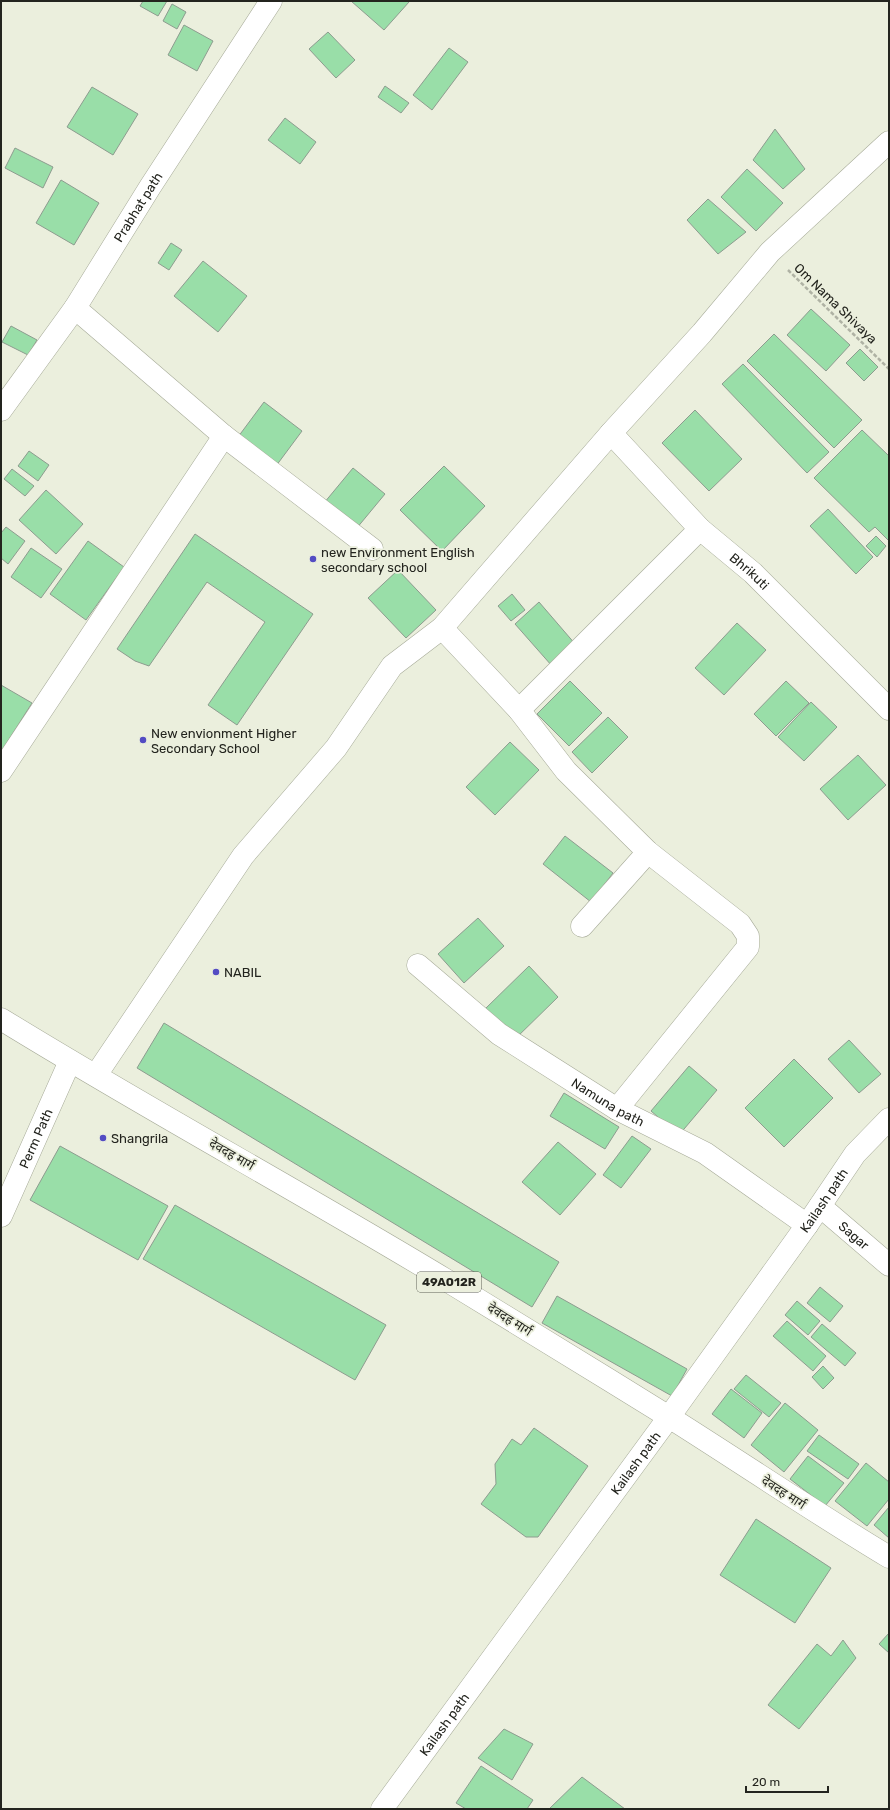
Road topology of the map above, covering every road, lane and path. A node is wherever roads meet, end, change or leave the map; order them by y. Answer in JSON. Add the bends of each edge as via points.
{"nodes":[{"id":1,"x":271,"y":1,"type":"edge"},
{"id":2,"x":889,"y":142,"type":"edge"},
{"id":3,"x":770,"y":252,"type":"junction"},
{"id":4,"x":75,"y":308,"type":"junction"},
{"id":5,"x":889,"y":369,"type":"edge"},
{"id":6,"x":1,"y":410,"type":"edge"},
{"id":7,"x":611,"y":433,"type":"junction"},
{"id":8,"x":224,"y":436,"type":"junction"},
{"id":9,"x":700,"y":529,"type":"junction"},
{"id":10,"x":372,"y":549,"type":"dead end"},
{"id":11,"x":442,"y":628,"type":"junction"},
{"id":12,"x":889,"y":709,"type":"edge"},
{"id":13,"x":519,"y":710,"type":"junction"},
{"id":14,"x":1,"y":771,"type":"edge"},
{"id":15,"x":648,"y":852,"type":"junction"},
{"id":16,"x":582,"y":926,"type":"dead end"},
{"id":17,"x":418,"y":965,"type":"dead end"},
{"id":18,"x":1,"y":1018,"type":"edge"},
{"id":19,"x":70,"y":1061,"type":"junction"},
{"id":20,"x":96,"y":1075,"type":"junction"},
{"id":21,"x":617,"y":1109,"type":"junction"},
{"id":22,"x":889,"y":1119,"type":"edge"},
{"id":23,"x":820,"y":1206,"type":"junction"},
{"id":24,"x":1,"y":1216,"type":"edge"},
{"id":25,"x":807,"y":1225,"type":"junction"},
{"id":26,"x":889,"y":1265,"type":"edge"},
{"id":27,"x":669,"y":1417,"type":"junction"},
{"id":28,"x":889,"y":1557,"type":"edge"},
{"id":29,"x":382,"y":1809,"type":"edge"}],
"edges":[{"from":1,"to":4,"type":"street","name":"Prabhat path"},
{"from":2,"to":3,"type":"street"},
{"from":3,"to":5,"type":"path","name":"Om Nama Shivaya"},
{"from":3,"to":7,"type":"street","via":[[702,333]]},
{"from":4,"to":6,"type":"street","name":"Prabhat path"},
{"from":4,"to":8,"type":"street"},
{"from":7,"to":9,"type":"street","name":"Bhrikuti"},
{"from":7,"to":11,"type":"street"},
{"from":8,"to":10,"type":"street"},
{"from":8,"to":14,"type":"street"},
{"from":9,"to":12,"type":"street","name":"Bhrikuti","via":[[753,573]]},
{"from":9,"to":13,"type":"street"},
{"from":11,"to":13,"type":"street"},
{"from":11,"to":20,"type":"street","via":[[392,666],[336,748],[242,856]]},
{"from":13,"to":15,"type":"street","via":[[566,771]]},
{"from":15,"to":16,"type":"street"},
{"from":15,"to":21,"type":"street","via":[[740,924],[748,936],[748,947]]},
{"from":17,"to":21,"type":"street","name":"Namuna path","via":[[499,1034]]},
{"from":18,"to":19,"type":"street","name":"देवदह मार्ग","number":"49A012R"},
{"from":19,"to":20,"type":"street","name":"देवदह मार्ग","number":"49A012R"},
{"from":19,"to":24,"type":"street","name":"Perm Path"},
{"from":20,"to":27,"type":"street","name":"देवदह मार्ग","number":"49A012R","via":[[445,1279]]},
{"from":21,"to":25,"type":"street","name":"Namuna path","via":[[705,1153]]},
{"from":22,"to":23,"type":"street","name":"Kailash path","via":[[855,1154]]},
{"from":23,"to":25,"type":"street","name":"Kailash path"},
{"from":23,"to":26,"type":"street","name":"Sagar"},
{"from":25,"to":27,"type":"street","name":"Kailash path"},
{"from":27,"to":28,"type":"street","name":"देवदह मार्ग","number":"49A012R","via":[[836,1526]]},
{"from":27,"to":29,"type":"street","name":"Kailash path"}]}
